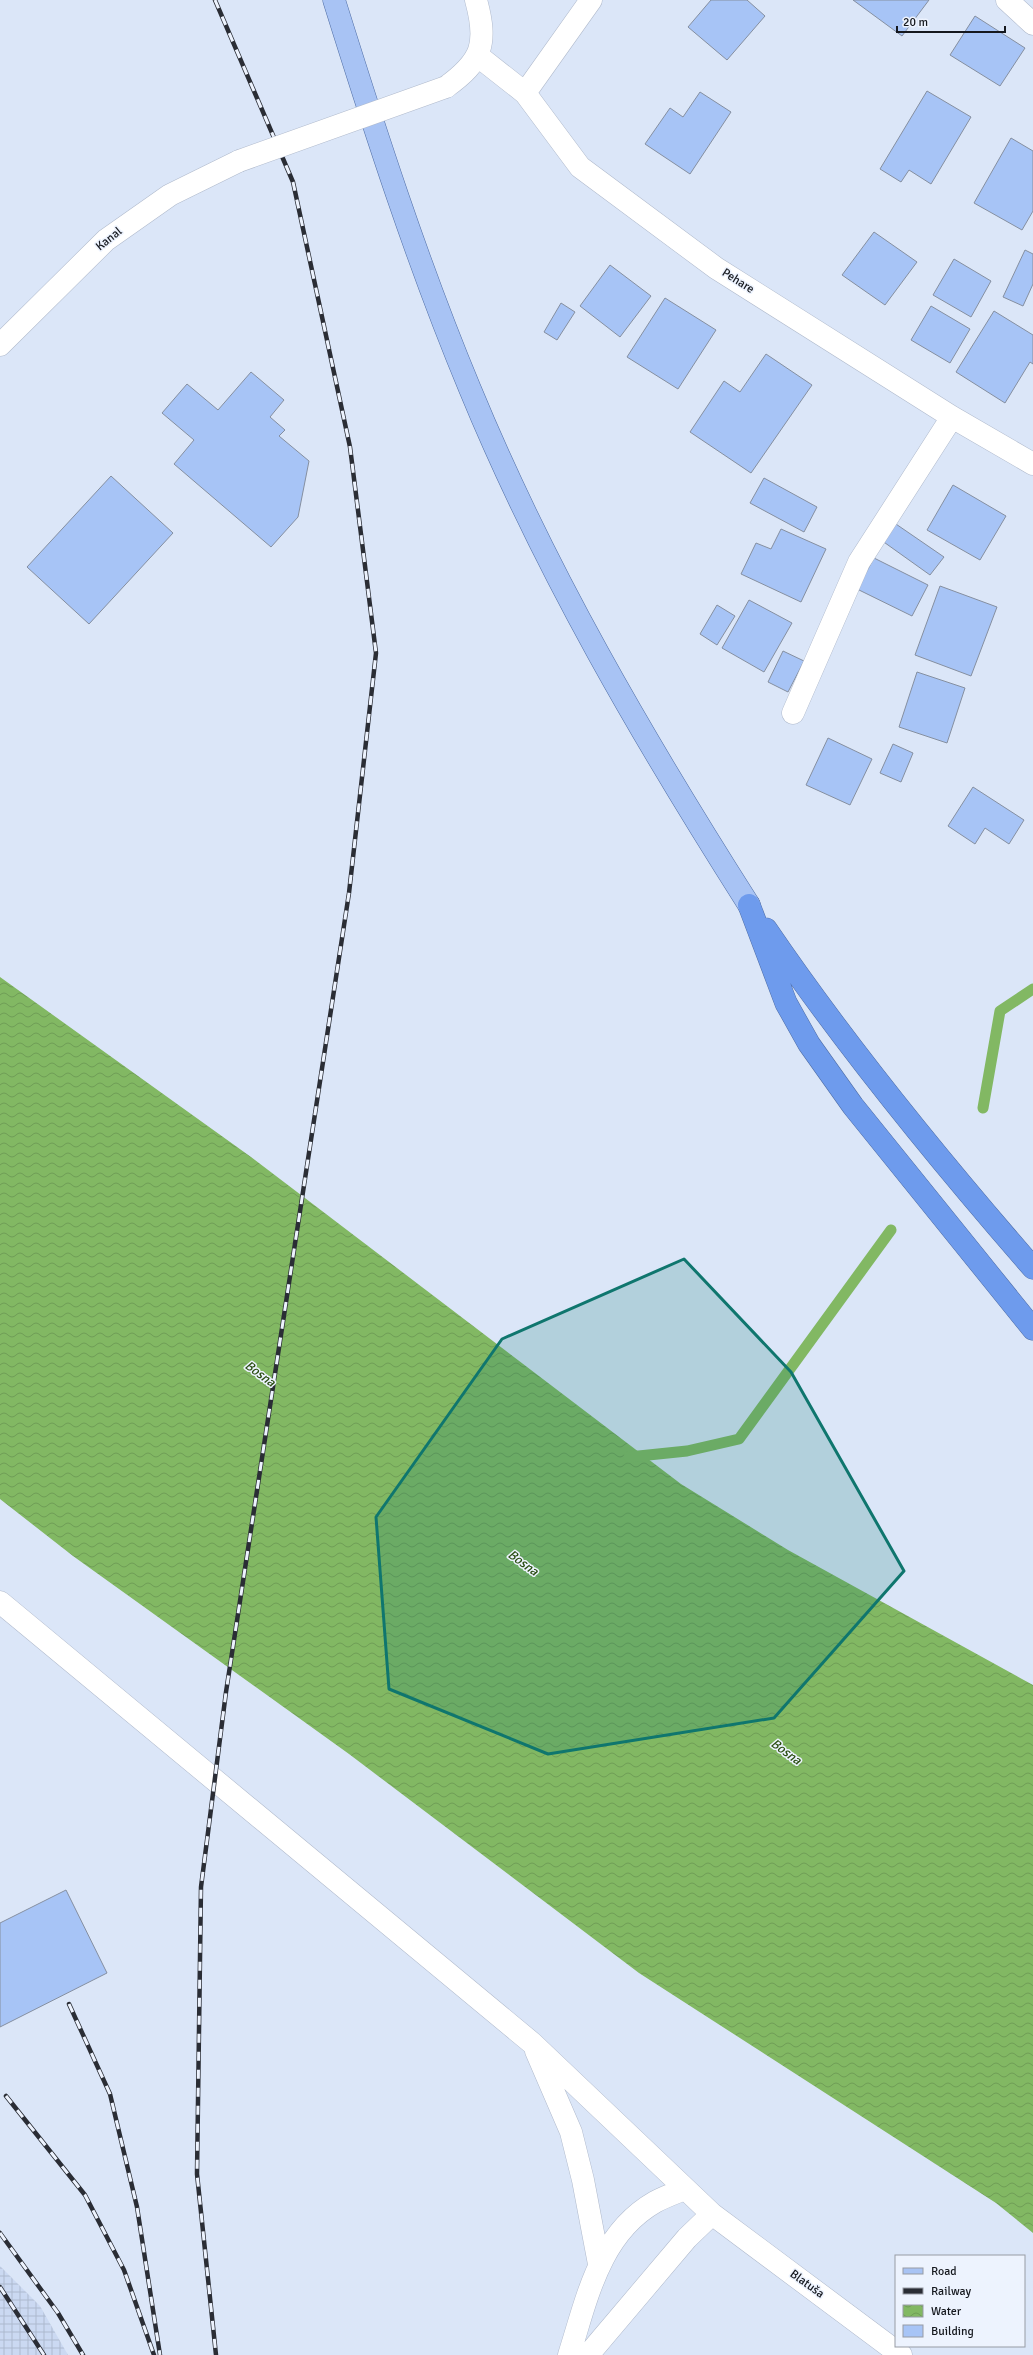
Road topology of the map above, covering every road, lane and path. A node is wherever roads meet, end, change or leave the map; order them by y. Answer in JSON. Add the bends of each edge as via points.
{"nodes":[{"id":1,"x":334,"y":0,"type":"edge"},
{"id":2,"x":476,"y":0,"type":"edge"},
{"id":3,"x":591,"y":0,"type":"edge"},
{"id":4,"x":478,"y":56,"type":"junction"},
{"id":5,"x":525,"y":93,"type":"junction"},
{"id":6,"x":0,"y":345,"type":"edge"},
{"id":7,"x":952,"y":417,"type":"junction"},
{"id":8,"x":1033,"y":464,"type":"edge"},
{"id":9,"x":793,"y":713,"type":"dead end"},
{"id":10,"x":749,"y":905,"type":"junction"},
{"id":11,"x":1033,"y":1268,"type":"edge"},
{"id":12,"x":1033,"y":1328,"type":"edge"},
{"id":13,"x":0,"y":1602,"type":"edge"},
{"id":14,"x":532,"y":2043,"type":"junction"},
{"id":15,"x":685,"y":2189,"type":"junction"},
{"id":16,"x":712,"y":2214,"type":"junction"},
{"id":17,"x":599,"y":2264,"type":"junction"},
{"id":18,"x":569,"y":2355,"type":"edge"},
{"id":19,"x":588,"y":2355,"type":"edge"},
{"id":20,"x":901,"y":2355,"type":"edge"}],
"edges":[{"from":1,"to":10,"type":"main road","via":[[376,134],[426,272],[470,388],[515,490],[623,701],[679,796]]},
{"from":2,"to":4,"type":"street","via":[[482,32]]},
{"from":3,"to":5,"type":"street"},
{"from":4,"to":5,"type":"street","name":"Pehare"},
{"from":4,"to":6,"type":"street","name":"Kanal","bridge":true,"via":[[466,73],[446,88],[239,160],[170,195],[106,240]]},
{"from":5,"to":7,"type":"street","name":"Pehare","via":[[580,167],[716,268]]},
{"from":7,"to":8,"type":"street","name":"Pehare"},
{"from":7,"to":9,"type":"street","via":[[859,562]]},
{"from":10,"to":11,"type":"highway","via":[[813,998],[883,1090]]},
{"from":10,"to":12,"type":"highway","via":[[786,1003],[808,1044],[853,1106]]},
{"from":13,"to":14,"type":"street","name":"Blatuša"},
{"from":14,"to":15,"type":"street","name":"Blatuša"},
{"from":14,"to":17,"type":"street","via":[[571,2132]]},
{"from":15,"to":16,"type":"street","name":"Blatuša"},
{"from":15,"to":17,"type":"street","via":[[654,2203],[620,2230]]},
{"from":16,"to":19,"type":"street","via":[[687,2238]]},
{"from":16,"to":20,"type":"street","name":"Blatuša"},
{"from":17,"to":18,"type":"street"}]}
